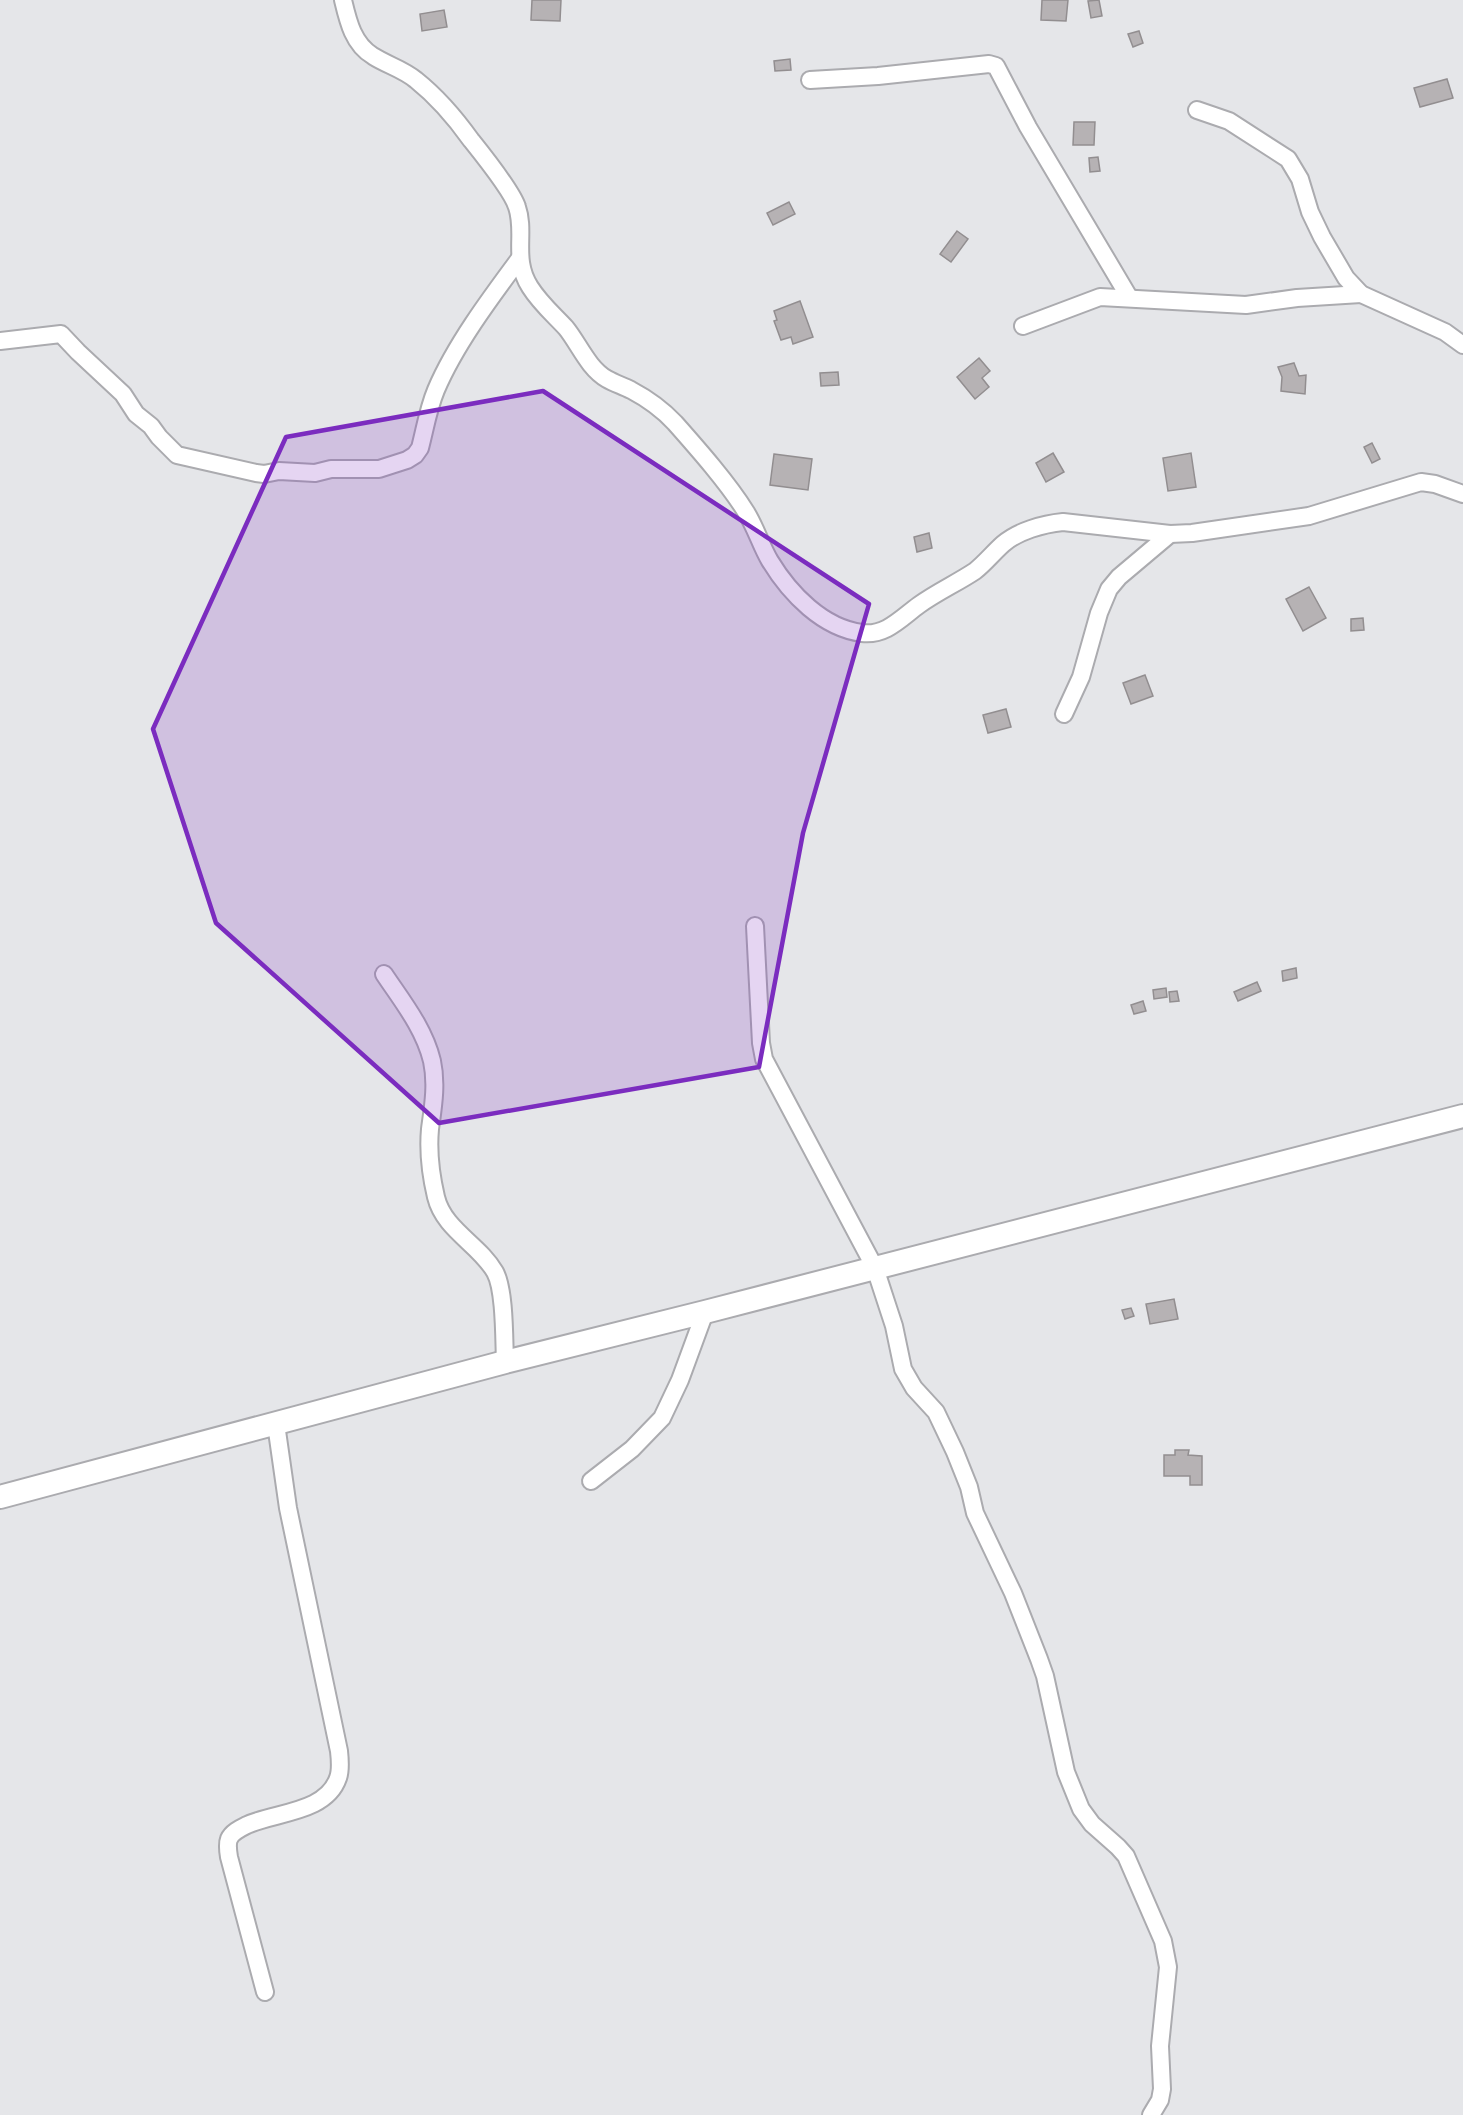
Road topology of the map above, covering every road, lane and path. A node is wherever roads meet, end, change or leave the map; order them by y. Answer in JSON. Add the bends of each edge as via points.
{"nodes":[{"id":1,"x":343,"y":0,"type":"edge"},
{"id":2,"x":810,"y":80,"type":"dead end"},
{"id":3,"x":1197,"y":110,"type":"dead end"},
{"id":4,"x":520,"y":258,"type":"junction"},
{"id":5,"x":1361,"y":294,"type":"junction"},
{"id":6,"x":1129,"y":297,"type":"junction"},
{"id":7,"x":1023,"y":326,"type":"dead end"},
{"id":8,"x":0,"y":341,"type":"edge"},
{"id":9,"x":1463,"y":345,"type":"edge"},
{"id":10,"x":1463,"y":494,"type":"edge"},
{"id":11,"x":1170,"y":534,"type":"junction"},
{"id":12,"x":1064,"y":714,"type":"dead end"},
{"id":13,"x":755,"y":926,"type":"dead end"},
{"id":14,"x":384,"y":974,"type":"dead end"},
{"id":15,"x":1463,"y":1116,"type":"edge"},
{"id":16,"x":874,"y":1268,"type":"junction"},
{"id":17,"x":705,"y":1312,"type":"junction"},
{"id":18,"x":505,"y":1362,"type":"junction"},
{"id":19,"x":276,"y":1424,"type":"junction"},
{"id":20,"x":591,"y":1481,"type":"dead end"},
{"id":21,"x":0,"y":1497,"type":"edge"},
{"id":22,"x":265,"y":1992,"type":"dead end"},
{"id":23,"x":1151,"y":2115,"type":"edge"}],
"edges":[{"from":1,"to":4,"type":"street","via":[[351,30],[361,46],[372,56],[398,67],[432,95],[470,137],[513,198],[519,215]]},
{"from":2,"to":6,"type":"street","via":[[996,66]]},
{"from":3,"to":5,"type":"street","via":[[1229,121],[1288,159],[1300,179],[1322,237],[1346,278]]},
{"from":4,"to":8,"type":"street","via":[[448,365],[435,392],[420,448],[407,460],[379,469],[264,474],[177,455],[136,414],[123,393],[61,334]]},
{"from":4,"to":11,"type":"street","via":[[528,283],[541,303],[567,329],[589,361],[605,378],[653,402],[674,423],[748,514],[770,561],[785,582],[813,612],[837,625],[864,633],[883,630],[978,569],[1005,542],[1048,524],[1063,522]]},
{"from":5,"to":6,"type":"street","via":[[1246,305]]},
{"from":5,"to":9,"type":"street","via":[[1445,332]]},
{"from":6,"to":7,"type":"street","via":[[1092,299]]},
{"from":10,"to":11,"type":"street","via":[[1421,482],[1309,516]]},
{"from":11,"to":12,"type":"street","via":[[1108,590],[1081,677]]},
{"from":13,"to":16,"type":"street","via":[[764,1059]]},
{"from":14,"to":18,"type":"street","via":[[427,1045],[434,1075],[429,1147],[436,1198],[445,1218],[495,1271],[502,1302]]},
{"from":15,"to":16,"type":"street"},
{"from":16,"to":17,"type":"street"},
{"from":16,"to":23,"type":"street","via":[[894,1326],[903,1369],[944,1429],[969,1487],[975,1513],[1039,1659],[1066,1772],[1081,1809],[1126,1856],[1163,1941],[1168,1967],[1160,2046],[1162,2089]]},
{"from":17,"to":18,"type":"street"},
{"from":17,"to":20,"type":"street","via":[[662,1418],[632,1449]]},
{"from":18,"to":19,"type":"street"},
{"from":19,"to":21,"type":"street"},
{"from":19,"to":22,"type":"street","via":[[288,1508],[340,1767],[326,1796],[310,1806],[244,1826],[228,1841]]}]}
